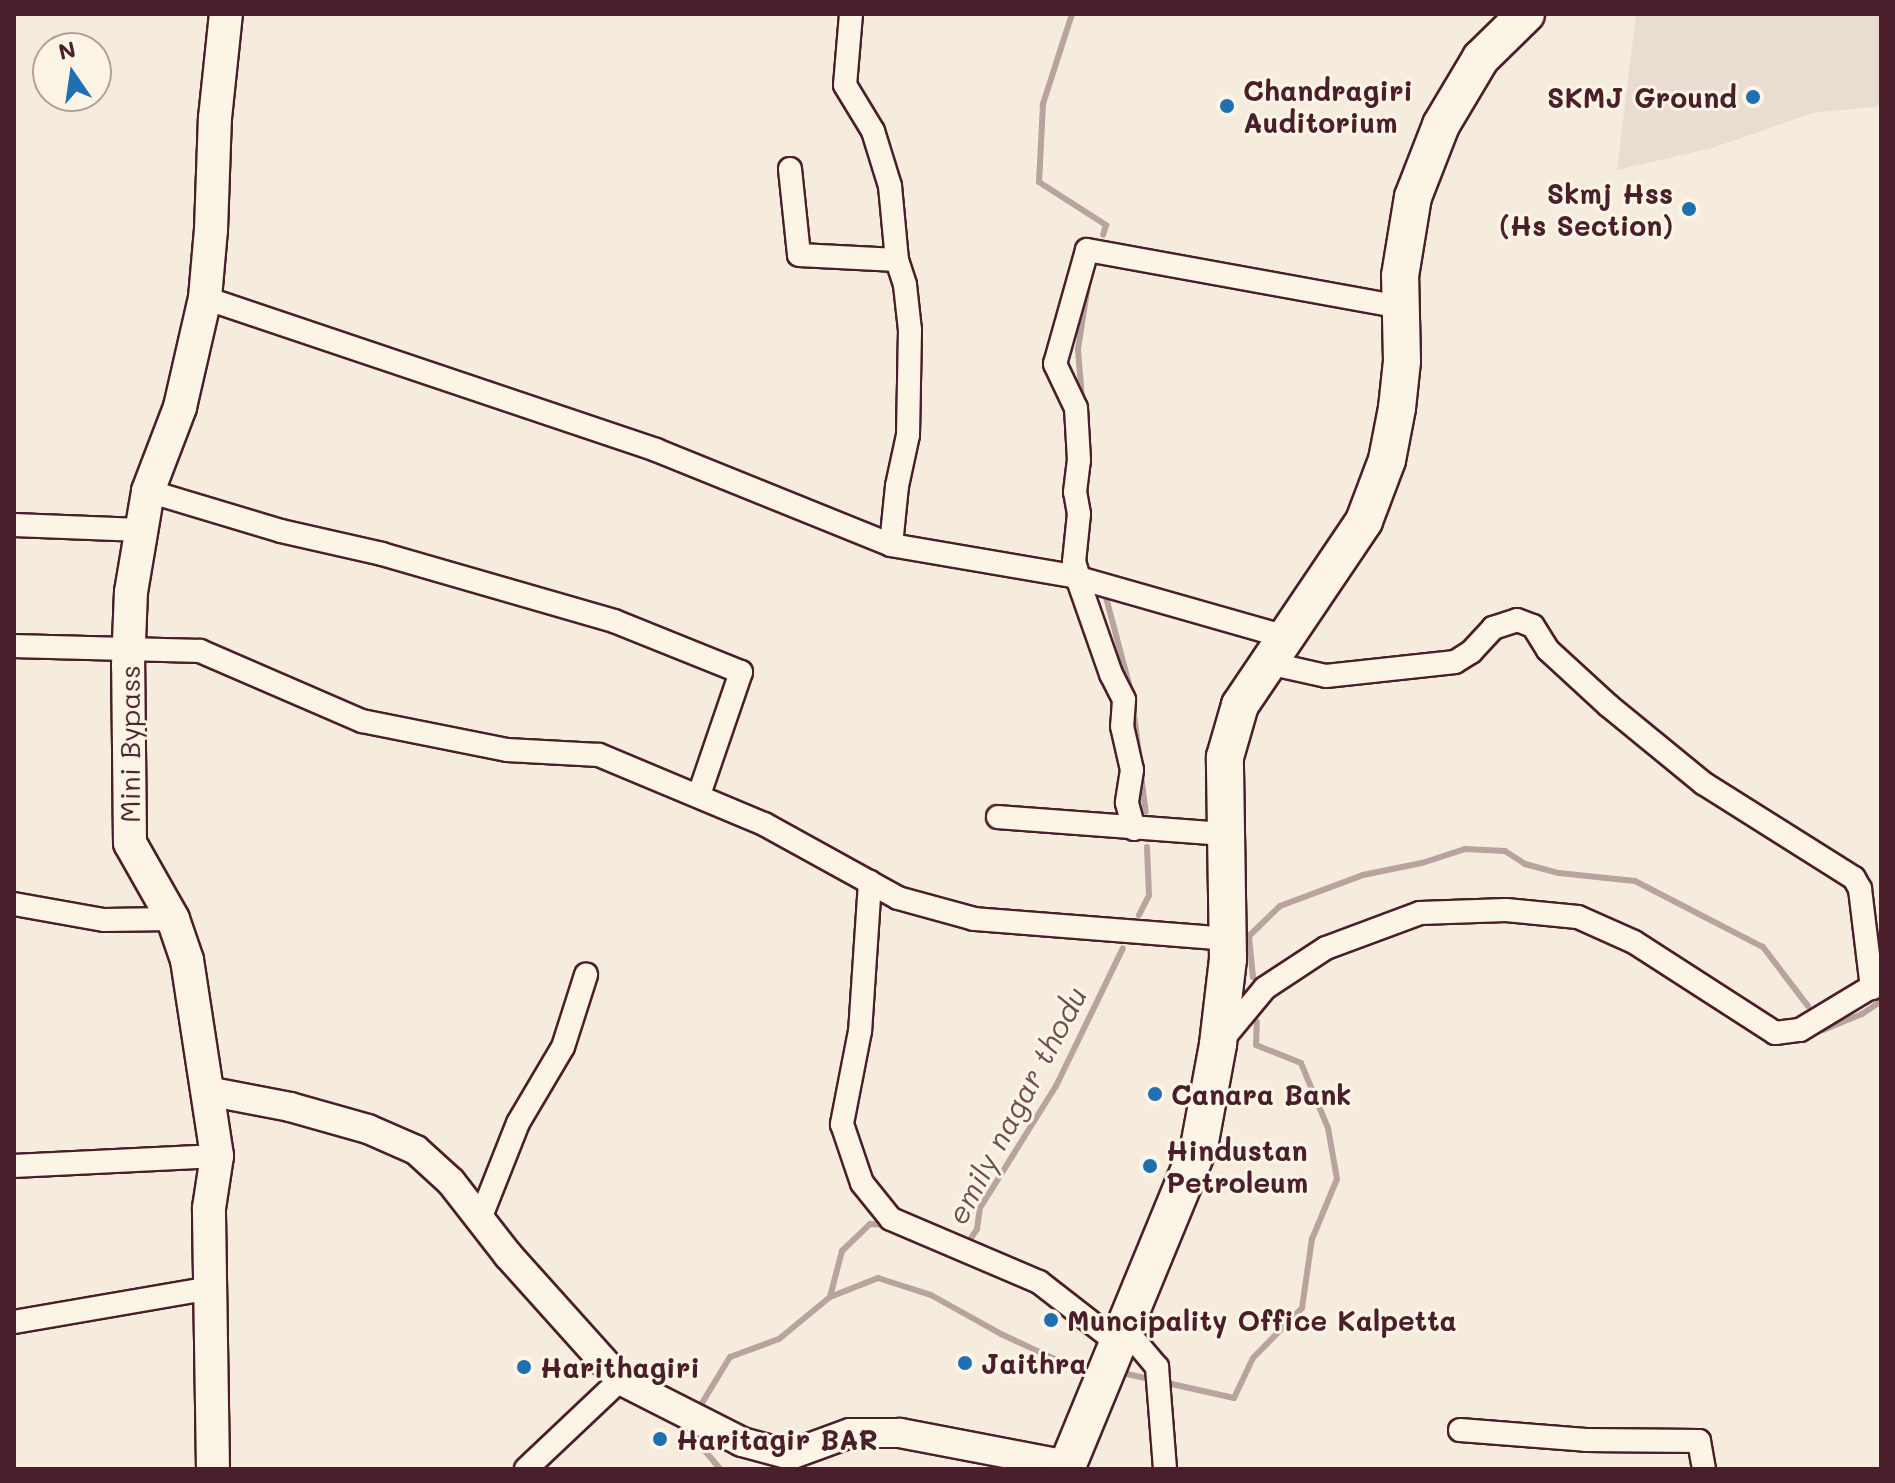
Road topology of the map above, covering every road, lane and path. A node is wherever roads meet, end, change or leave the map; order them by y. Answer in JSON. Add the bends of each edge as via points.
{"nodes":[{"id":1,"x":226,"y":14,"type":"edge"},
{"id":2,"x":851,"y":14,"type":"edge"},
{"id":3,"x":1526,"y":14,"type":"edge"},
{"id":4,"x":790,"y":169,"type":"dead end"},
{"id":5,"x":897,"y":260,"type":"junction"},
{"id":6,"x":205,"y":298,"type":"junction"},
{"id":7,"x":1401,"y":307,"type":"junction"},
{"id":8,"x":148,"y":491,"type":"junction"},
{"id":9,"x":14,"y":525,"type":"edge"},
{"id":10,"x":141,"y":530,"type":"junction"},
{"id":11,"x":891,"y":545,"type":"junction"},
{"id":12,"x":1078,"y":578,"type":"junction"},
{"id":13,"x":14,"y":646,"type":"edge"},
{"id":14,"x":129,"y":647,"type":"junction"},
{"id":15,"x":1277,"y":650,"type":"junction"},
{"id":16,"x":699,"y":795,"type":"junction"},
{"id":17,"x":998,"y":817,"type":"dead end"},
{"id":18,"x":1134,"y":829,"type":"junction"},
{"id":19,"x":1226,"y":834,"type":"junction"},
{"id":20,"x":870,"y":882,"type":"junction"},
{"id":21,"x":14,"y":904,"type":"edge"},
{"id":22,"x":173,"y":919,"type":"junction"},
{"id":23,"x":1227,"y":939,"type":"junction"},
{"id":24,"x":586,"y":975,"type":"dead end"},
{"id":25,"x":1876,"y":985,"type":"edge"},
{"id":26,"x":1218,"y":1044,"type":"junction"},
{"id":27,"x":207,"y":1091,"type":"junction"},
{"id":28,"x":217,"y":1156,"type":"junction"},
{"id":29,"x":14,"y":1166,"type":"edge"},
{"id":30,"x":480,"y":1219,"type":"junction"},
{"id":31,"x":211,"y":1288,"type":"junction"},
{"id":32,"x":14,"y":1322,"type":"edge"},
{"id":33,"x":1114,"y":1354,"type":"junction"},
{"id":34,"x":620,"y":1380,"type":"junction"},
{"id":35,"x":1460,"y":1430,"type":"dead end"},
{"id":36,"x":792,"y":1462,"type":"edge"},
{"id":37,"x":1067,"y":1467,"type":"edge"},
{"id":38,"x":213,"y":1469,"type":"edge"},
{"id":39,"x":526,"y":1469,"type":"edge"},
{"id":40,"x":1165,"y":1469,"type":"edge"},
{"id":41,"x":1704,"y":1469,"type":"edge"}],
"edges":[{"from":1,"to":6,"type":"main road","name":"Mini Bypass"},
{"from":2,"to":5,"type":"street","via":[[845,85],[873,131],[890,186]]},
{"from":3,"to":7,"type":"main road","via":[[1481,58],[1441,125],[1413,197],[1400,276]]},
{"from":4,"to":5,"type":"street","via":[[799,255]]},
{"from":5,"to":11,"type":"street","via":[[910,330],[908,435]]},
{"from":6,"to":8,"type":"main road","name":"Mini Bypass","via":[[180,407]]},
{"from":6,"to":11,"type":"street","via":[[656,450]]},
{"from":7,"to":12,"type":"street","via":[[1087,250],[1055,364],[1076,408]]},
{"from":7,"to":15,"type":"main road","via":[[1402,361],[1387,460],[1364,521]]},
{"from":8,"to":10,"type":"main road","name":"Mini Bypass"},
{"from":8,"to":16,"type":"street","via":[[614,621],[741,672]]},
{"from":9,"to":10,"type":"street"},
{"from":10,"to":14,"type":"main road","name":"Mini Bypass"},
{"from":11,"to":12,"type":"street"},
{"from":12,"to":15,"type":"street"},
{"from":12,"to":18,"type":"street","via":[[1111,674],[1122,689],[1122,726],[1132,770],[1127,803]]},
{"from":13,"to":14,"type":"street"},
{"from":14,"to":16,"type":"street","via":[[200,651],[362,721],[507,750],[599,755]]},
{"from":14,"to":22,"type":"main road","name":"Mini Bypass","via":[[130,843]]},
{"from":15,"to":19,"type":"main road","via":[[1240,705],[1225,757]]},
{"from":15,"to":25,"type":"street","via":[[1326,676],[1455,662],[1493,628],[1517,620],[1533,626],[1568,669],[1703,783],[1854,878]]},
{"from":16,"to":20,"type":"street"},
{"from":17,"to":18,"type":"street"},
{"from":18,"to":19,"type":"street"},
{"from":19,"to":23,"type":"main road"},
{"from":20,"to":23,"type":"street","via":[[898,898],[974,919]]},
{"from":20,"to":33,"type":"street","via":[[860,1031],[842,1124],[862,1183],[891,1219],[1039,1282]]},
{"from":21,"to":22,"type":"street","via":[[104,920]]},
{"from":22,"to":27,"type":"main road","name":"Mini Bypass","via":[[187,960]]},
{"from":23,"to":26,"type":"main road"},
{"from":24,"to":30,"type":"street","via":[[563,1047],[518,1123]]},
{"from":25,"to":26,"type":"street","via":[[1800,1030],[1775,1033],[1634,942],[1578,917],[1506,910],[1420,913],[1326,948],[1265,988]]},
{"from":26,"to":33,"type":"main road","via":[[1199,1147]]},
{"from":27,"to":28,"type":"main road","name":"Mini Bypass"},
{"from":27,"to":30,"type":"street","via":[[368,1129],[416,1150]]},
{"from":28,"to":29,"type":"street"},
{"from":28,"to":31,"type":"main road","name":"Mini Bypass","via":[[209,1208]]},
{"from":30,"to":34,"type":"street"},
{"from":31,"to":32,"type":"street"},
{"from":31,"to":38,"type":"main road","name":"Mini Bypass"},
{"from":33,"to":37,"type":"main road"},
{"from":33,"to":40,"type":"street","via":[[1157,1367]]},
{"from":34,"to":36,"type":"street"},
{"from":34,"to":39,"type":"street"},
{"from":35,"to":41,"type":"street","via":[[1586,1440],[1699,1441]]},
{"from":36,"to":37,"type":"street","via":[[850,1433],[900,1433]]}]}
